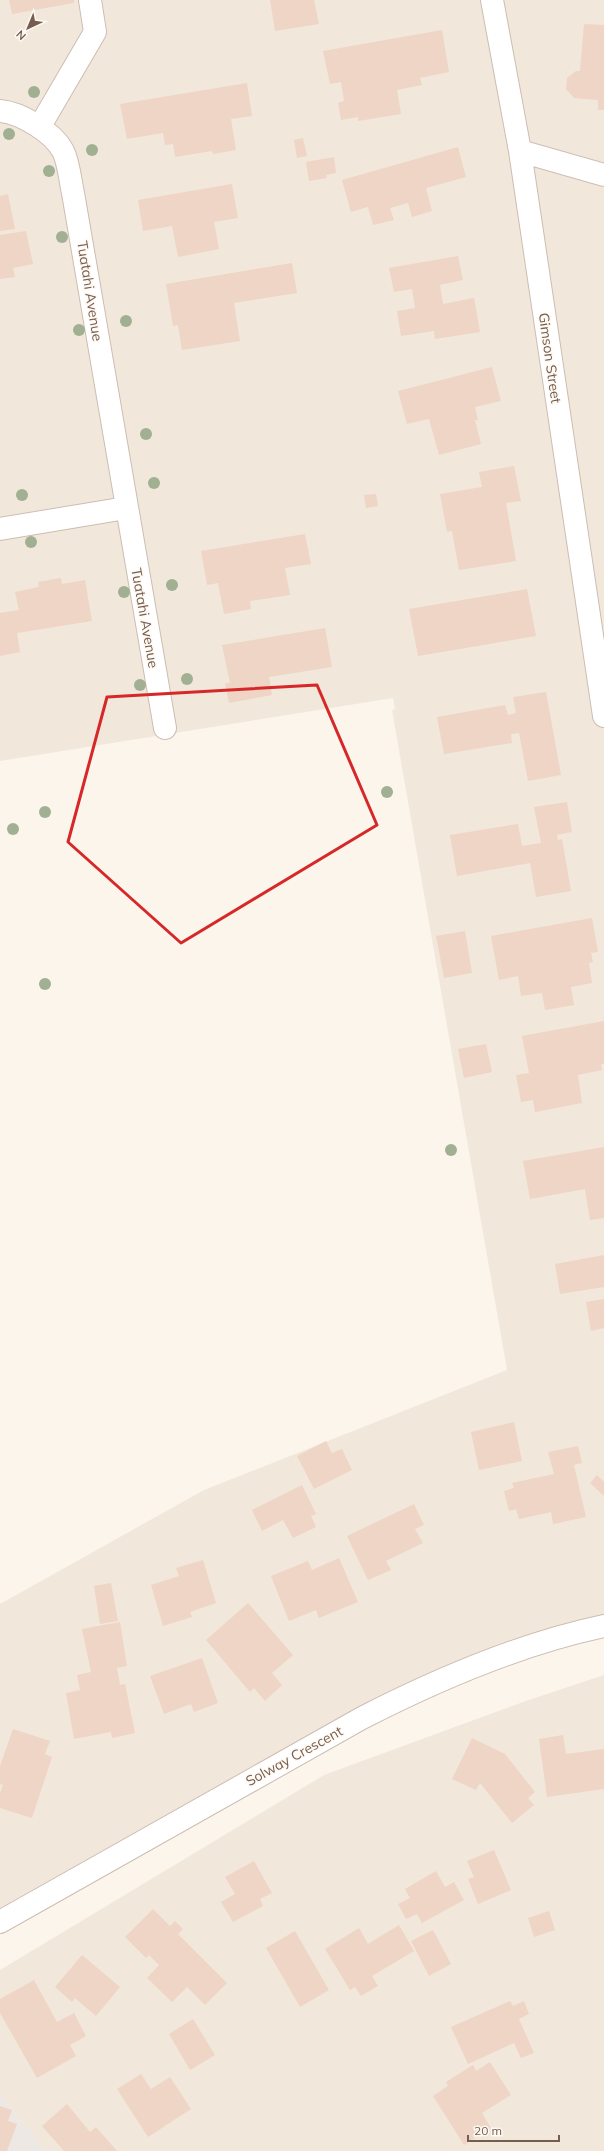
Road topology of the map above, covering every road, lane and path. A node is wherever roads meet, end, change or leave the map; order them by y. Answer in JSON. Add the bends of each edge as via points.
{"nodes":[{"id":1,"x":90,"y":0,"type":"edge"},
{"id":2,"x":492,"y":0,"type":"edge"},
{"id":3,"x":0,"y":111,"type":"edge"},
{"id":4,"x":40,"y":126,"type":"junction"},
{"id":5,"x":520,"y":151,"type":"junction"},
{"id":6,"x":604,"y":175,"type":"edge"},
{"id":7,"x":126,"y":508,"type":"junction"},
{"id":8,"x":0,"y":529,"type":"edge"},
{"id":9,"x":604,"y":716,"type":"edge"},
{"id":10,"x":165,"y":728,"type":"dead end"},
{"id":11,"x":604,"y":1626,"type":"edge"},
{"id":12,"x":0,"y":1922,"type":"edge"}],
"edges":[{"from":1,"to":4,"type":"street","via":[[95,32]]},
{"from":2,"to":5,"type":"street","name":"Gimson Street"},
{"from":3,"to":4,"type":"street","name":"Tuatahi Avenue","via":[[10,112]]},
{"from":4,"to":7,"type":"street","name":"Tuatahi Avenue","via":[[62,151],[73,193]]},
{"from":5,"to":6,"type":"street"},
{"from":5,"to":9,"type":"street","name":"Gimson Street"},
{"from":7,"to":8,"type":"street"},
{"from":7,"to":10,"type":"street","name":"Tuatahi Avenue"},
{"from":11,"to":12,"type":"street","name":"Solway Crescent","via":[[490,1660],[400,1699]]}]}
